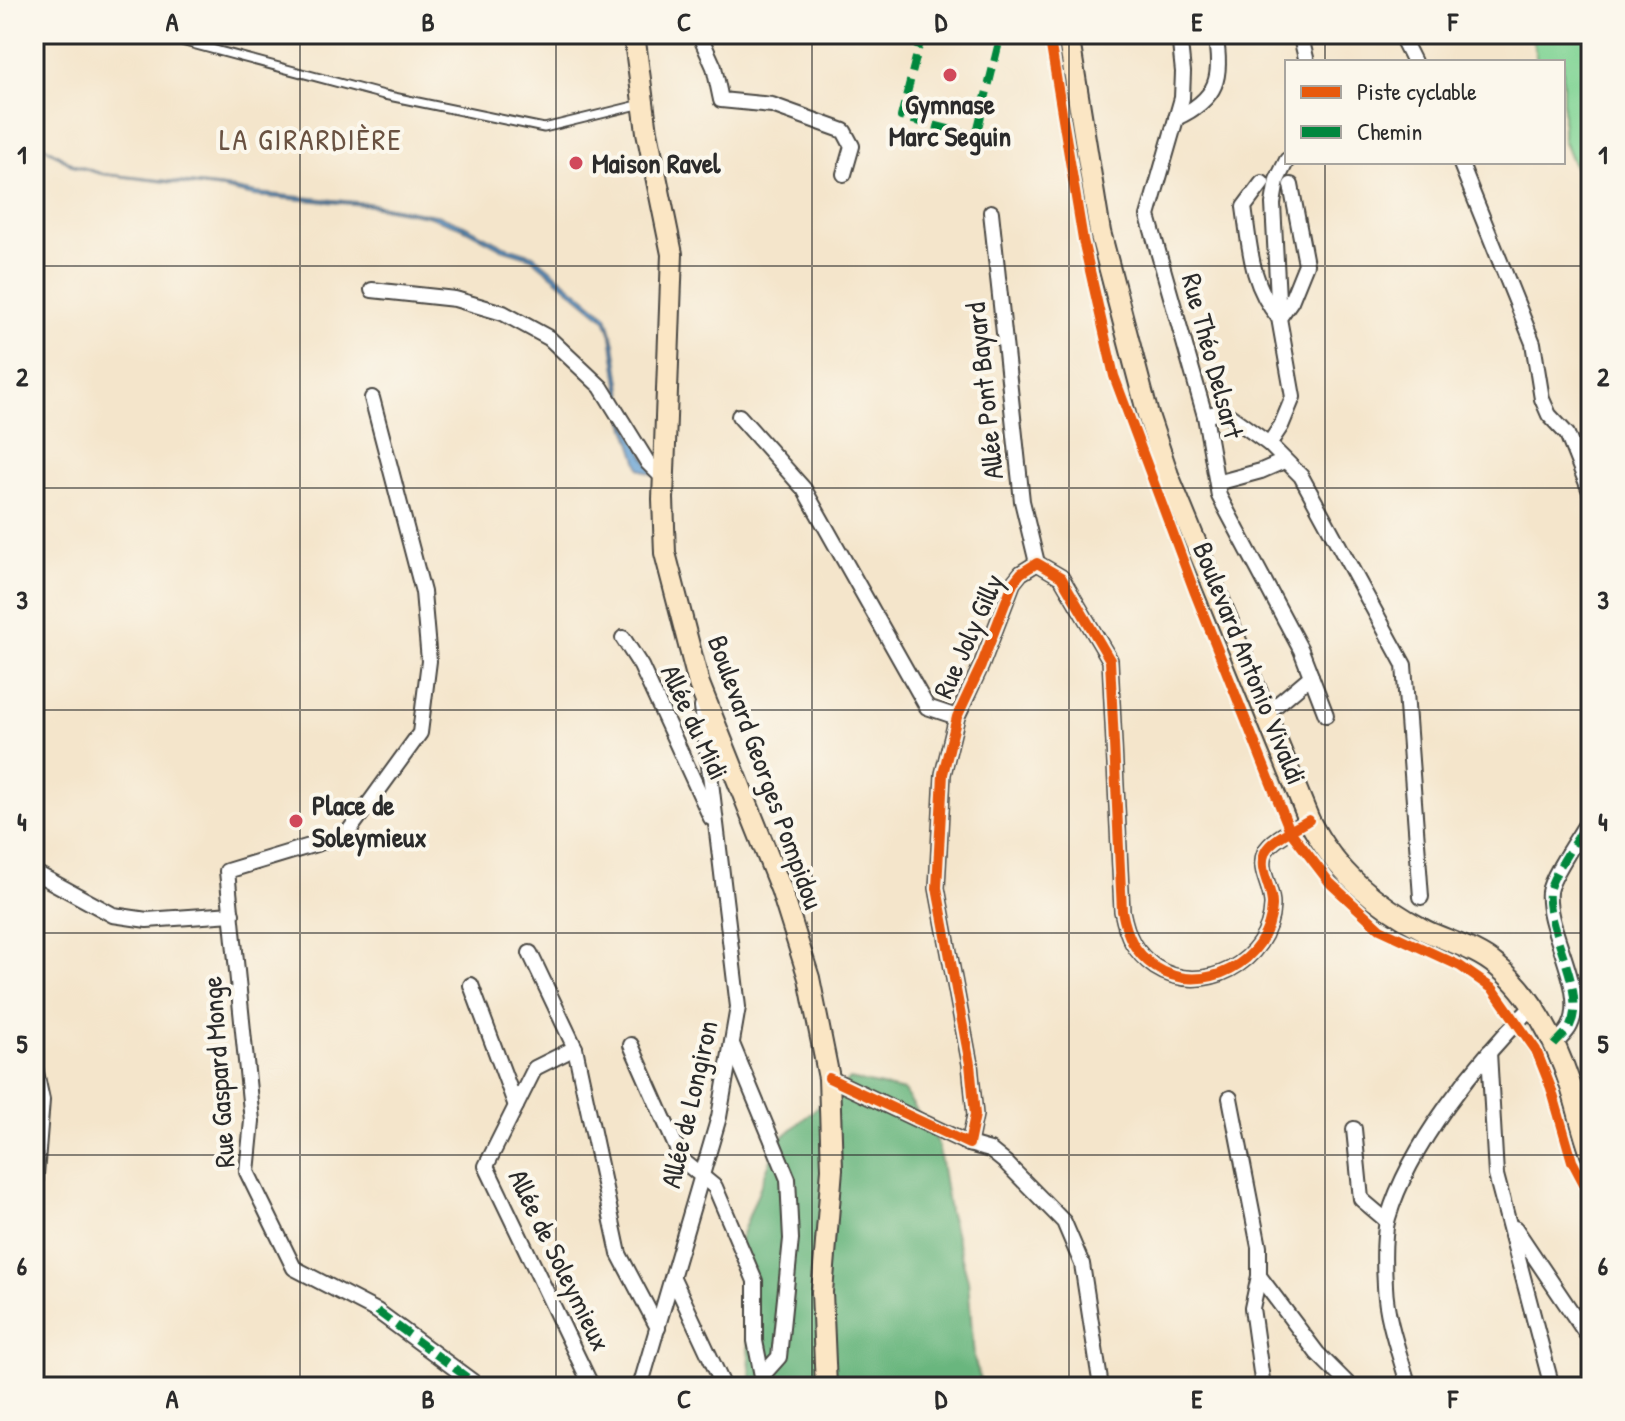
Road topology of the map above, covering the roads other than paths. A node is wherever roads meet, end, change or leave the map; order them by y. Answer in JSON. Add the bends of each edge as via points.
{"nodes":[{"id":1,"x":155,"y":34,"type":"edge"},
{"id":2,"x":636,"y":34,"type":"edge"},
{"id":3,"x":694,"y":34,"type":"edge"},
{"id":4,"x":1068,"y":34,"type":"edge"},
{"id":5,"x":1179,"y":34,"type":"edge"},
{"id":6,"x":1215,"y":34,"type":"edge"},
{"id":7,"x":1300,"y":34,"type":"edge"},
{"id":8,"x":1400,"y":34,"type":"edge"},
{"id":9,"x":1306,"y":60,"type":"edge"},
{"id":10,"x":1413,"y":60,"type":"edge"},
{"id":11,"x":644,"y":104,"type":"junction"},
{"id":12,"x":1176,"y":118,"type":"junction"},
{"id":13,"x":1285,"y":164,"type":"edge"},
{"id":14,"x":1461,"y":164,"type":"edge"},
{"id":15,"x":844,"y":174,"type":"dead end"},
{"id":16,"x":1262,"y":183,"type":"dead end"},
{"id":17,"x":1291,"y":185,"type":"dead end"},
{"id":18,"x":991,"y":212,"type":"dead end"},
{"id":19,"x":372,"y":290,"type":"dead end"},
{"id":20,"x":1279,"y":318,"type":"junction"},
{"id":21,"x":372,"y":398,"type":"dead end"},
{"id":22,"x":739,"y":416,"type":"dead end"},
{"id":23,"x":1205,"y":416,"type":"junction"},
{"id":24,"x":1269,"y":444,"type":"junction"},
{"id":25,"x":1284,"y":461,"type":"junction"},
{"id":26,"x":664,"y":479,"type":"junction"},
{"id":27,"x":1217,"y":483,"type":"junction"},
{"id":28,"x":1591,"y":494,"type":"edge"},
{"id":29,"x":1037,"y":563,"type":"junction"},
{"id":30,"x":623,"y":638,"type":"dead end"},
{"id":31,"x":1311,"y":676,"type":"junction"},
{"id":32,"x":699,"y":684,"type":"junction"},
{"id":33,"x":1265,"y":715,"type":"junction"},
{"id":34,"x":1326,"y":715,"type":"dead end"},
{"id":35,"x":957,"y":717,"type":"junction"},
{"id":36,"x":1591,"y":816,"type":"edge"},
{"id":37,"x":1309,"y":820,"type":"junction"},
{"id":38,"x":717,"y":829,"type":"junction"},
{"id":39,"x":1418,"y":853,"type":"junction"},
{"id":40,"x":1402,"y":854,"type":"dead end"},
{"id":41,"x":34,"y":872,"type":"edge"},
{"id":42,"x":1421,"y":897,"type":"dead end"},
{"id":43,"x":232,"y":914,"type":"junction"},
{"id":44,"x":530,"y":953,"type":"dead end"},
{"id":45,"x":471,"y":985,"type":"dead end"},
{"id":46,"x":1532,"y":1007,"type":"junction"},
{"id":47,"x":732,"y":1043,"type":"junction"},
{"id":48,"x":631,"y":1045,"type":"dead end"},
{"id":49,"x":1554,"y":1045,"type":"junction"},
{"id":50,"x":575,"y":1048,"type":"junction"},
{"id":51,"x":1489,"y":1052,"type":"junction"},
{"id":52,"x":34,"y":1063,"type":"edge"},
{"id":53,"x":829,"y":1078,"type":"junction"},
{"id":54,"x":1230,"y":1098,"type":"dead end"},
{"id":55,"x":516,"y":1106,"type":"junction"},
{"id":56,"x":1354,"y":1129,"type":"dead end"},
{"id":57,"x":969,"y":1144,"type":"junction"},
{"id":58,"x":1591,"y":1154,"type":"edge"},
{"id":59,"x":701,"y":1175,"type":"junction"},
{"id":60,"x":34,"y":1200,"type":"edge"},
{"id":61,"x":1509,"y":1219,"type":"junction"},
{"id":62,"x":1387,"y":1221,"type":"junction"},
{"id":63,"x":1259,"y":1276,"type":"junction"},
{"id":64,"x":673,"y":1278,"type":"junction"},
{"id":65,"x":658,"y":1328,"type":"junction"},
{"id":66,"x":1591,"y":1341,"type":"edge"},
{"id":67,"x":480,"y":1387,"type":"edge"},
{"id":68,"x":592,"y":1387,"type":"edge"},
{"id":69,"x":640,"y":1387,"type":"edge"},
{"id":70,"x":724,"y":1387,"type":"edge"},
{"id":71,"x":826,"y":1387,"type":"edge"},
{"id":72,"x":1101,"y":1387,"type":"edge"},
{"id":73,"x":1263,"y":1387,"type":"edge"},
{"id":74,"x":1351,"y":1387,"type":"edge"},
{"id":75,"x":1409,"y":1387,"type":"edge"},
{"id":76,"x":1552,"y":1387,"type":"edge"}],
"edges":[{"from":1,"to":11,"type":"lane","via":[[384,95],[544,128]]},
{"from":2,"to":11,"type":"main road","name":"Boulevard Georges Pompidou"},
{"from":3,"to":15,"type":"street","via":[[700,36],[714,67],[721,100],[772,105],[844,131],[852,146]]},
{"from":4,"to":33,"type":"main road","name":"Boulevard Antonio Vivaldi","via":[[1100,232],[1133,363],[1168,475]]},
{"from":5,"to":12,"type":"street","name":"Rue Théo Delsart","via":[[1182,85]]},
{"from":6,"to":12,"type":"street","via":[[1218,79],[1205,100]]},
{"from":7,"to":9,"type":"street"},
{"from":8,"to":10,"type":"street"},
{"from":11,"to":26,"type":"main road","name":"Boulevard Georges Pompidou","via":[[672,254]]},
{"from":12,"to":23,"type":"street","name":"Rue Théo Delsart","via":[[1148,216]]},
{"from":13,"to":20,"type":"street","via":[[1273,204]]},
{"from":14,"to":28,"type":"street","via":[[1533,343],[1542,399],[1567,434]]},
{"from":16,"to":20,"type":"street","via":[[1244,207],[1258,283]]},
{"from":17,"to":20,"type":"street","via":[[1306,264]]},
{"from":18,"to":29,"type":"street","name":"Allée Pont Bayard","via":[[1022,501]]},
{"from":19,"to":26,"type":"street","via":[[467,303],[503,313],[549,338],[601,387],[648,463]]},
{"from":20,"to":24,"type":"street","via":[[1293,397]]},
{"from":21,"to":43,"type":"street","name":"Rue Gaspard Monge","via":[[423,592],[429,661],[420,733],[346,835],[227,871]]},
{"from":22,"to":35,"type":"street","via":[[804,489],[927,707]]},
{"from":23,"to":24,"type":"street","via":[[1223,411]]},
{"from":23,"to":27,"type":"street","name":"Rue Théo Delsart"},
{"from":24,"to":25,"type":"street"},
{"from":25,"to":27,"type":"street"},
{"from":25,"to":39,"type":"street","via":[[1301,476],[1404,665]]},
{"from":26,"to":32,"type":"main road","name":"Boulevard Georges Pompidou","via":[[665,553]]},
{"from":27,"to":31,"type":"street","name":"Rue Théo Delsart"},
{"from":29,"to":35,"type":"street","name":"Rue Joly Gilly","via":[[1013,583]]},
{"from":29,"to":37,"type":"street","name":"Rue Joly Gilly","via":[[1061,577],[1110,660],[1122,911],[1127,937],[1141,956],[1159,970],[1188,979],[1217,976],[1248,958],[1263,937],[1272,905],[1262,864],[1266,849]]},
{"from":30,"to":38,"type":"street","name":"Allée du Midi"},
{"from":31,"to":33,"type":"street"},
{"from":31,"to":34,"type":"street","name":"Rue Théo Delsart"},
{"from":32,"to":38,"type":"street","name":"Allée de Longiron"},
{"from":32,"to":53,"type":"main road","name":"Boulevard Georges Pompidou","via":[[781,889],[809,978]]},
{"from":33,"to":37,"type":"main road","name":"Boulevard Antonio Vivaldi"},
{"from":35,"to":57,"type":"street","name":"Rue Joly Gilly","via":[[943,774],[937,888],[970,1064],[975,1115]]},
{"from":36,"to":49,"type":"street","via":[[1549,889],[1574,1013],[1570,1027]]},
{"from":37,"to":46,"type":"main road","name":"Boulevard Antonio Vivaldi","via":[[1340,869],[1365,892],[1427,931],[1497,965]]},
{"from":38,"to":47,"type":"street","name":"Allée de Longiron","via":[[738,1007]]},
{"from":39,"to":40,"type":"street"},
{"from":39,"to":42,"type":"street"},
{"from":41,"to":43,"type":"street","via":[[113,915],[147,920]]},
{"from":43,"to":67,"type":"street","name":"Rue Gaspard Monge","via":[[252,1121],[247,1172],[294,1268],[377,1311]]},
{"from":44,"to":50,"type":"street"},
{"from":45,"to":55,"type":"street"},
{"from":46,"to":49,"type":"main road","name":"Boulevard Antonio Vivaldi"},
{"from":46,"to":51,"type":"street"},
{"from":47,"to":59,"type":"street","name":"Allée de Longiron","via":[[719,1117]]},
{"from":47,"to":59,"type":"street","via":[[788,1179],[791,1239],[779,1357],[762,1376],[755,1341],[755,1281],[715,1187]]},
{"from":48,"to":59,"type":"street","via":[[682,1160]]},
{"from":49,"to":58,"type":"main road","name":"Boulevard Antonio Vivaldi"},
{"from":50,"to":55,"type":"street","name":"Allée de Soleymieux","via":[[535,1068]]},
{"from":50,"to":65,"type":"street","via":[[619,1254]]},
{"from":51,"to":61,"type":"street","via":[[1496,1175]]},
{"from":51,"to":62,"type":"street","via":[[1427,1136]]},
{"from":52,"to":60,"type":"street","via":[[42,1100]]},
{"from":53,"to":57,"type":"street"},
{"from":53,"to":71,"type":"main road","name":"Boulevard Georges Pompidou","via":[[832,1169],[822,1292]]},
{"from":54,"to":63,"type":"street","via":[[1259,1247]]},
{"from":55,"to":68,"type":"street","name":"Allée de Soleymieux","via":[[486,1166]]},
{"from":56,"to":62,"type":"street","via":[[1361,1199]]},
{"from":57,"to":72,"type":"street","via":[[990,1150],[1006,1163],[1064,1222],[1082,1264]]},
{"from":59,"to":64,"type":"street","name":"Allée de Longiron"},
{"from":61,"to":66,"type":"street"},
{"from":61,"to":76,"type":"street"},
{"from":62,"to":75,"type":"street","via":[[1385,1288]]},
{"from":63,"to":73,"type":"street","via":[[1252,1308]]},
{"from":63,"to":74,"type":"street","via":[[1317,1353]]},
{"from":64,"to":65,"type":"street","name":"Allée de Longiron"},
{"from":64,"to":70,"type":"street"},
{"from":65,"to":69,"type":"street","name":"Allée de Longiron"}]}
